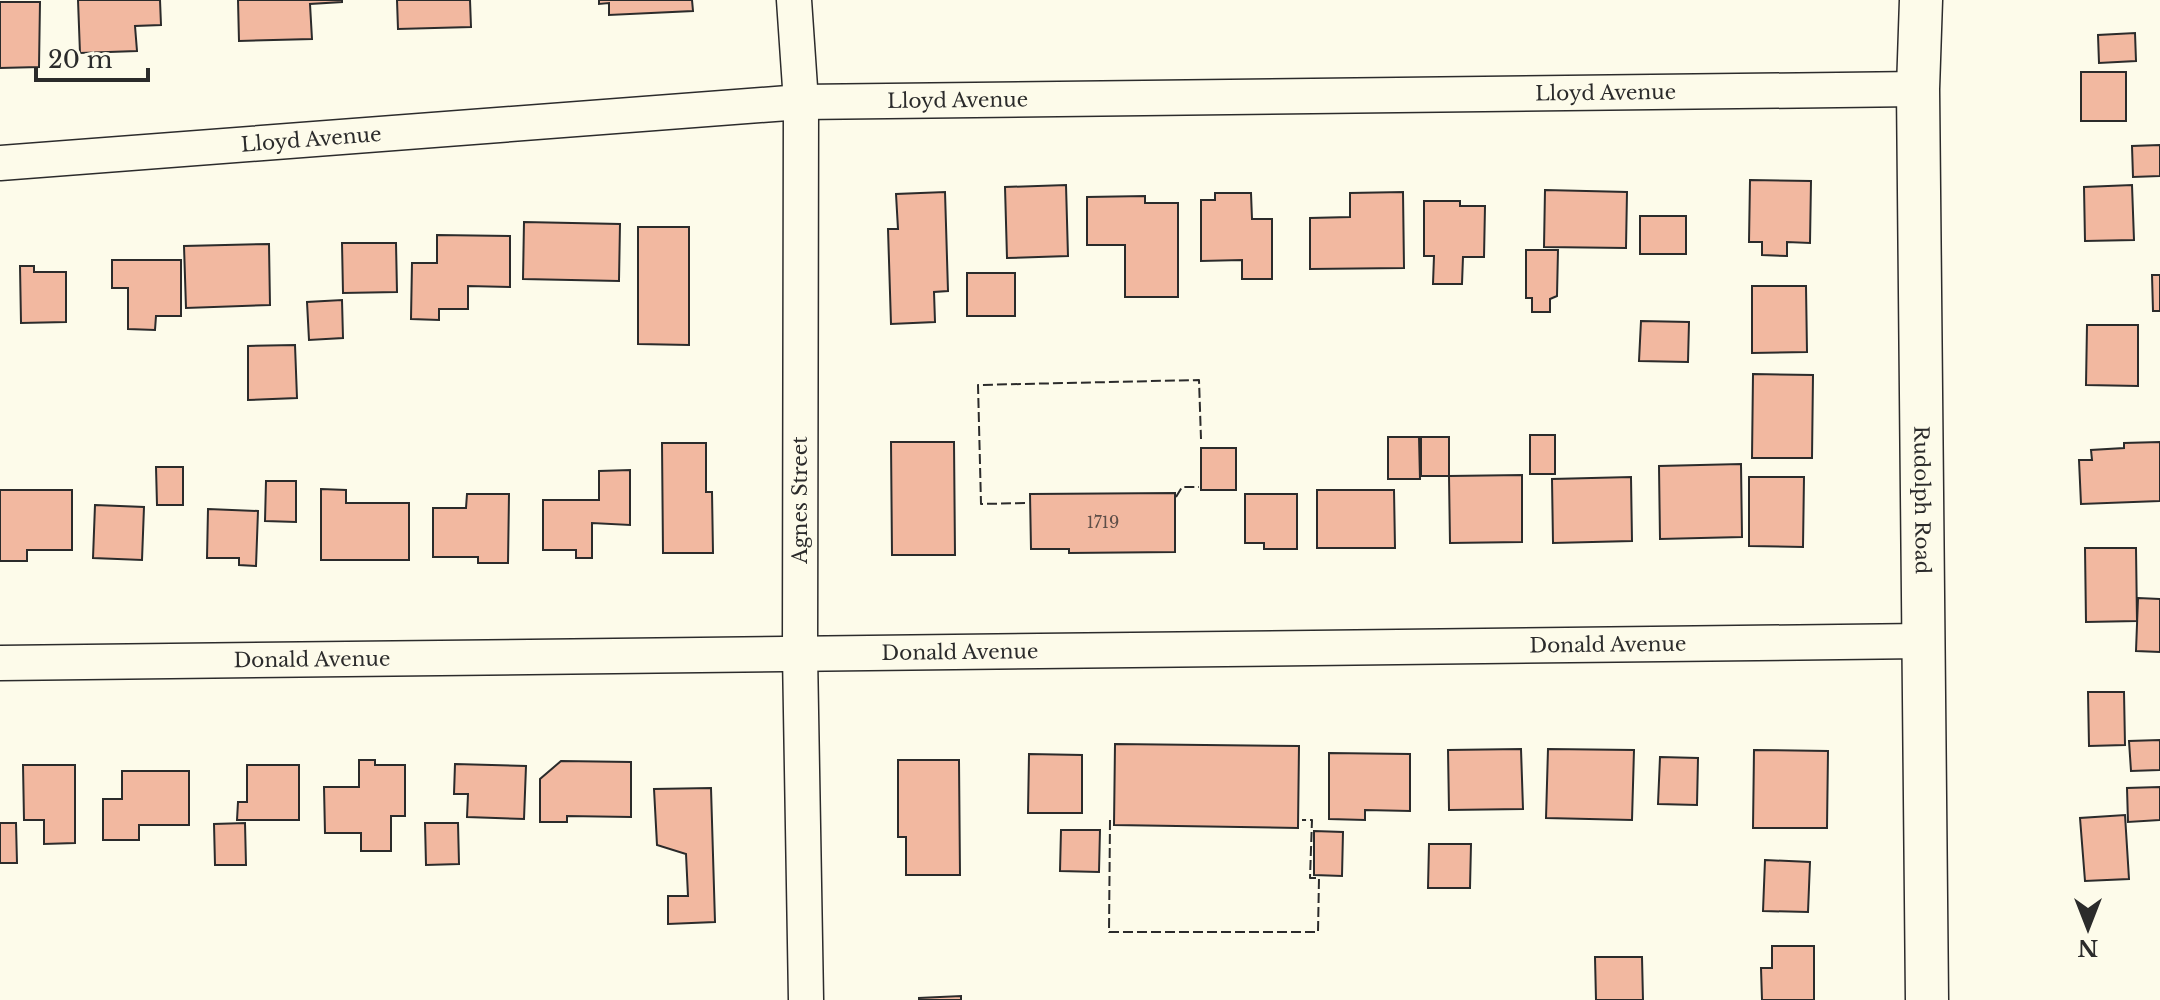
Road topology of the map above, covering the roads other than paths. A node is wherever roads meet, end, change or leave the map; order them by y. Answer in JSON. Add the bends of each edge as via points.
{"nodes":[{"id":1,"x":794,"y":0,"type":"edge"},
{"id":2,"x":1921,"y":0,"type":"edge"},
{"id":3,"x":1918,"y":89,"type":"junction"},
{"id":4,"x":801,"y":102,"type":"junction"},
{"id":5,"x":0,"y":163,"type":"edge"},
{"id":6,"x":1922,"y":641,"type":"junction"},
{"id":7,"x":800,"y":654,"type":"junction"},
{"id":8,"x":0,"y":663,"type":"edge"},
{"id":9,"x":806,"y":1000,"type":"edge"},
{"id":10,"x":1927,"y":1000,"type":"edge"}],
"edges":[{"from":1,"to":4,"type":"street","name":"Agnes Street"},
{"from":2,"to":3,"type":"street","name":"Rudolph Road"},
{"from":3,"to":4,"type":"street","name":"Lloyd Avenue"},
{"from":3,"to":6,"type":"street","name":"Rudolph Road"},
{"from":4,"to":5,"type":"street","name":"Lloyd Avenue"},
{"from":4,"to":7,"type":"street","name":"Agnes Street"},
{"from":6,"to":7,"type":"street","name":"Donald Avenue"},
{"from":6,"to":10,"type":"street","name":"Rudolph Road"},
{"from":7,"to":8,"type":"street","name":"Donald Avenue"},
{"from":7,"to":9,"type":"street","name":"Agnes Street"}]}
